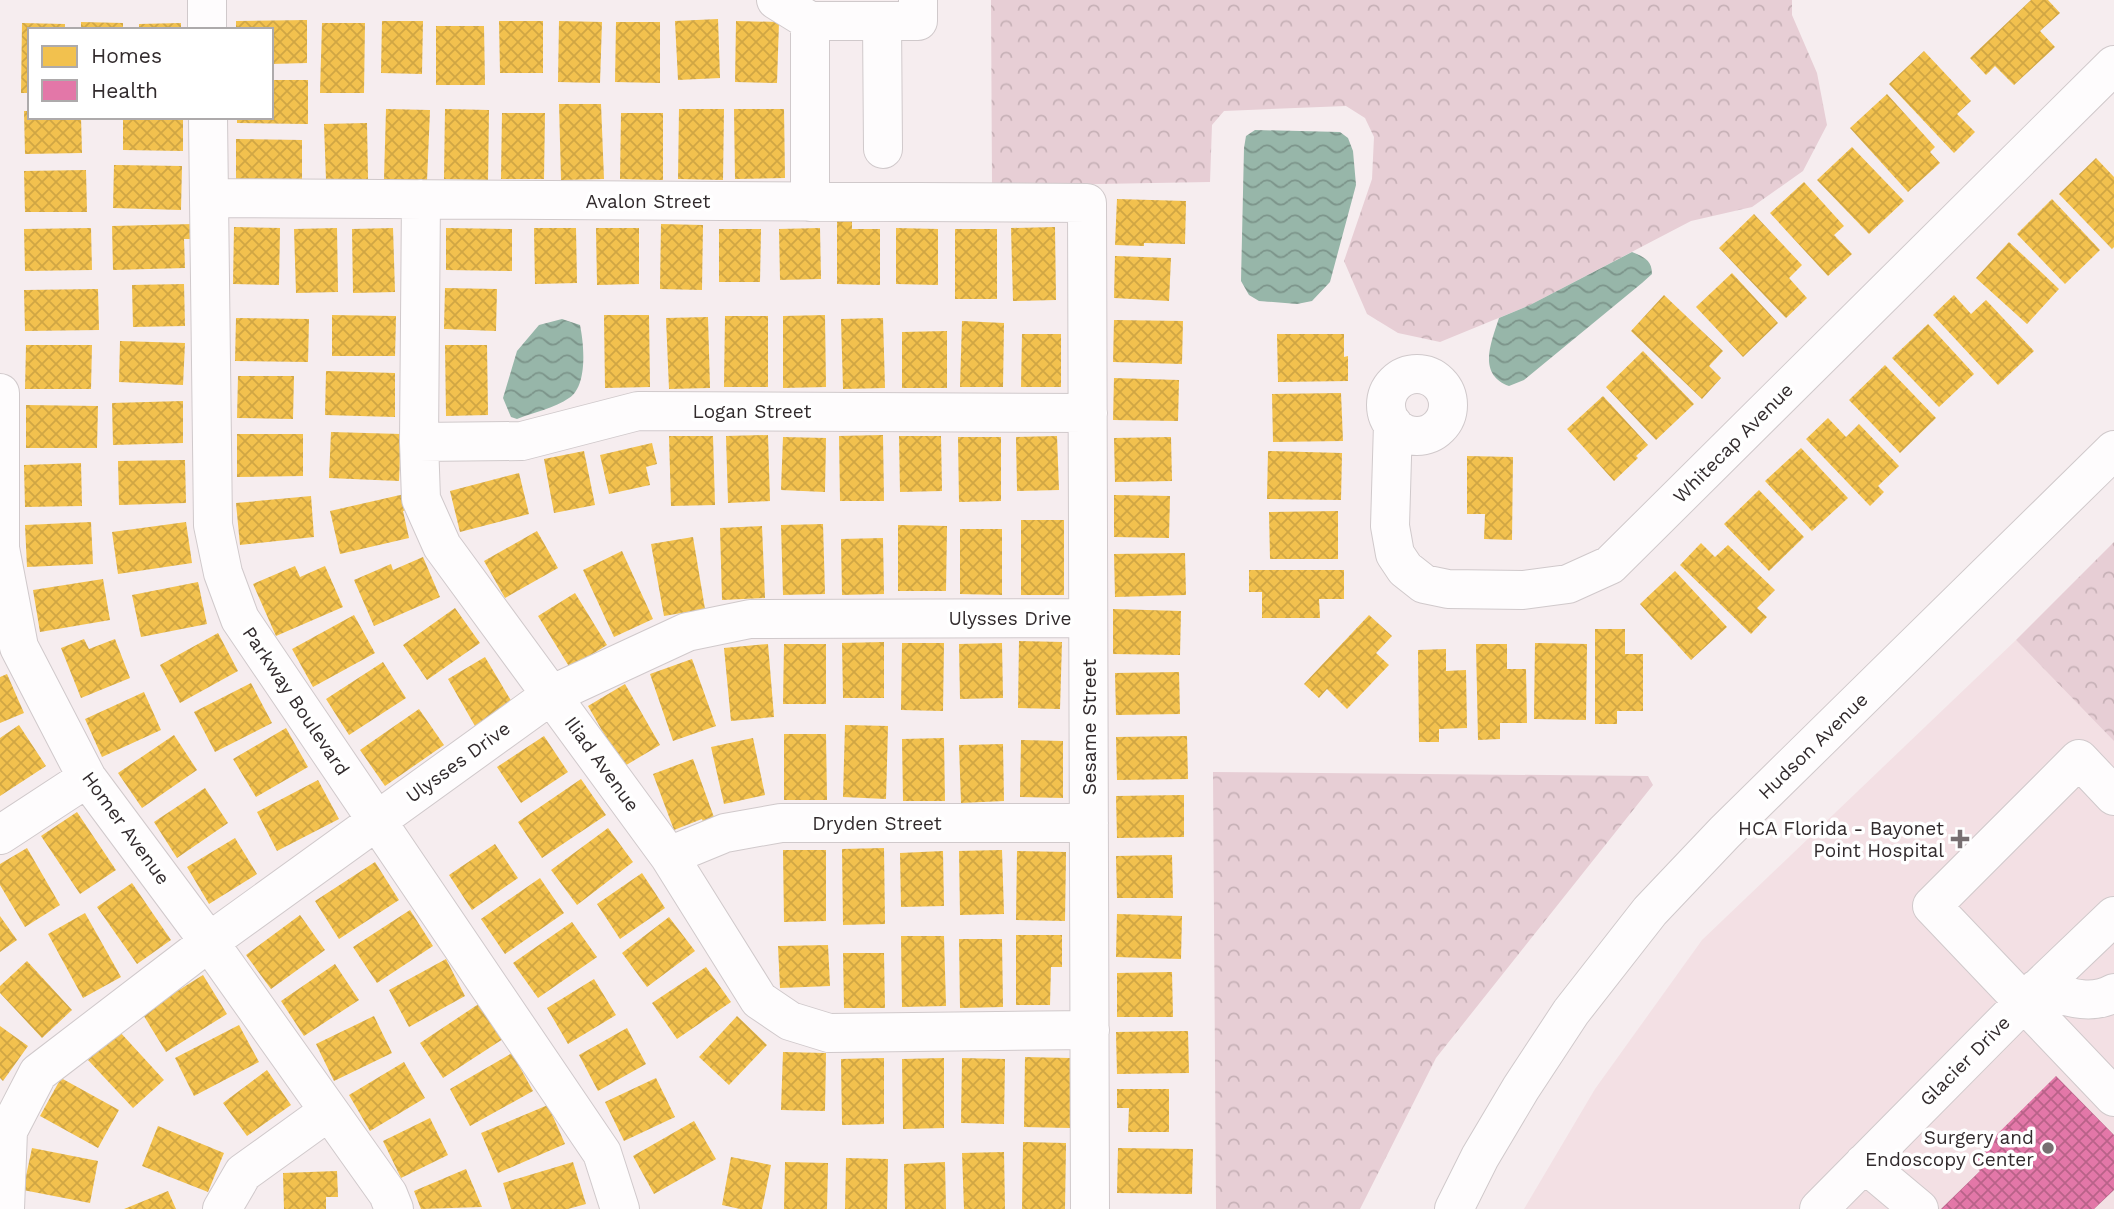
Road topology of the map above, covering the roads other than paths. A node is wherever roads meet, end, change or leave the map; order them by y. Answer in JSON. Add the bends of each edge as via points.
{"nodes":[{"id":1,"x":206,"y":0,"type":"edge"},
{"id":2,"x":776,"y":0,"type":"edge"},
{"id":3,"x":918,"y":0,"type":"edge"},
{"id":4,"x":874,"y":14,"type":"edge"},
{"id":5,"x":810,"y":21,"type":"junction"},
{"id":6,"x":207,"y":28,"type":"edge"},
{"id":7,"x":2114,"y":65,"type":"edge"},
{"id":8,"x":208,"y":119,"type":"edge"},
{"id":9,"x":883,"y":149,"type":"dead end"},
{"id":10,"x":209,"y":198,"type":"junction"},
{"id":11,"x":422,"y":199,"type":"junction"},
{"id":12,"x":810,"y":202,"type":"junction"},
{"id":13,"x":1087,"y":203,"type":"joint"},
{"id":14,"x":0,"y":393,"type":"edge"},
{"id":15,"x":1088,"y":413,"type":"junction"},
{"id":16,"x":1393,"y":424,"type":"dead end"},
{"id":17,"x":419,"y":442,"type":"junction"},
{"id":18,"x":2114,"y":450,"type":"edge"},
{"id":19,"x":1088,"y":618,"type":"junction"},
{"id":20,"x":551,"y":695,"type":"junction"},
{"id":21,"x":87,"y":778,"type":"junction"},
{"id":22,"x":2114,"y":796,"type":"edge"},
{"id":23,"x":378,"y":820,"type":"junction"},
{"id":24,"x":1089,"y":823,"type":"junction"},
{"id":25,"x":0,"y":835,"type":"edge"},
{"id":26,"x":670,"y":856,"type":"junction"},
{"id":27,"x":2114,"y":916,"type":"edge"},
{"id":28,"x":209,"y":942,"type":"junction"},
{"id":29,"x":2114,"y":993,"type":"edge"},
{"id":30,"x":2031,"y":995,"type":"junction"},
{"id":31,"x":1090,"y":1030,"type":"junction"},
{"id":32,"x":2114,"y":1097,"type":"edge"},
{"id":33,"x":329,"y":1111,"type":"junction"},
{"id":34,"x":1864,"y":1163,"type":"junction"},
{"id":35,"x":5,"y":1209,"type":"edge"},
{"id":36,"x":222,"y":1209,"type":"edge"},
{"id":37,"x":394,"y":1209,"type":"edge"},
{"id":38,"x":620,"y":1209,"type":"edge"},
{"id":39,"x":1090,"y":1209,"type":"edge"},
{"id":40,"x":1454,"y":1209,"type":"edge"},
{"id":41,"x":1819,"y":1209,"type":"edge"},
{"id":42,"x":1919,"y":1209,"type":"edge"}],
"edges":[{"from":1,"to":6,"type":"street"},
{"from":2,"to":5,"type":"street"},
{"from":3,"to":4,"type":"street","via":[[918,21]]},
{"from":4,"to":5,"type":"street"},
{"from":4,"to":9,"type":"street"},
{"from":5,"to":12,"type":"street"},
{"from":7,"to":16,"type":"street","name":"Whitecap Avenue","via":[[1611,565],[1569,584],[1523,590],[1448,589],[1424,584],[1395,554],[1390,526]]},
{"from":8,"to":10,"type":"street","name":"Parkway Boulevard"},
{"from":10,"to":11,"type":"street","name":"Avalon Street"},
{"from":10,"to":23,"type":"street","name":"Parkway Boulevard","via":[[213,524],[223,573],[240,619]]},
{"from":11,"to":12,"type":"street","name":"Avalon Street"},
{"from":11,"to":17,"type":"street","name":"Iliad Avenue"},
{"from":12,"to":13,"type":"street","name":"Avalon Street"},
{"from":13,"to":15,"type":"street","name":"Sesame Street"},
{"from":14,"to":21,"type":"street","name":"Homer Avenue","via":[[1,548],[19,647]]},
{"from":15,"to":17,"type":"street","name":"Logan Street","via":[[638,411],[522,441]]},
{"from":15,"to":19,"type":"street","name":"Sesame Street"},
{"from":17,"to":20,"type":"street","name":"Iliad Avenue","via":[[422,499],[442,546]]},
{"from":18,"to":40,"type":"street","name":"Hudson Avenue","via":[[1650,911],[1571,1013],[1521,1088]]},
{"from":19,"to":20,"type":"street","name":"Ulysses Drive","via":[[750,619],[687,632]]},
{"from":19,"to":24,"type":"street","name":"Sesame Street"},
{"from":20,"to":23,"type":"street","name":"Ulysses Drive"},
{"from":20,"to":26,"type":"street","name":"Iliad Avenue"},
{"from":21,"to":25,"type":"street"},
{"from":21,"to":28,"type":"street","name":"Homer Avenue"},
{"from":22,"to":30,"type":"street","via":[[2079,760],[1932,906]]},
{"from":23,"to":28,"type":"street","name":"Ulysses Drive"},
{"from":23,"to":38,"type":"street","name":"Parkway Boulevard","via":[[602,1153]]},
{"from":24,"to":26,"type":"street","name":"Dryden Street","via":[[781,823],[725,833]]},
{"from":24,"to":31,"type":"street","name":"Sesame Street"},
{"from":26,"to":31,"type":"street","name":"Iliad Avenue","via":[[760,1000],[790,1021],[829,1033]]},
{"from":27,"to":30,"type":"street","name":"Glacier Drive"},
{"from":28,"to":33,"type":"street","name":"Homer Avenue"},
{"from":28,"to":35,"type":"street","name":"Ulysses Drive","via":[[38,1073],[8,1131]]},
{"from":29,"to":30,"type":"street","via":[[2092,1001]]},
{"from":30,"to":32,"type":"street"},
{"from":30,"to":34,"type":"street","name":"Glacier Drive"},
{"from":31,"to":39,"type":"street","name":"Sesame Street"},
{"from":33,"to":36,"type":"street","via":[[243,1174]]},
{"from":33,"to":37,"type":"street","name":"Homer Avenue"},
{"from":34,"to":41,"type":"street","name":"Glacier Drive"},
{"from":34,"to":42,"type":"street"}]}
